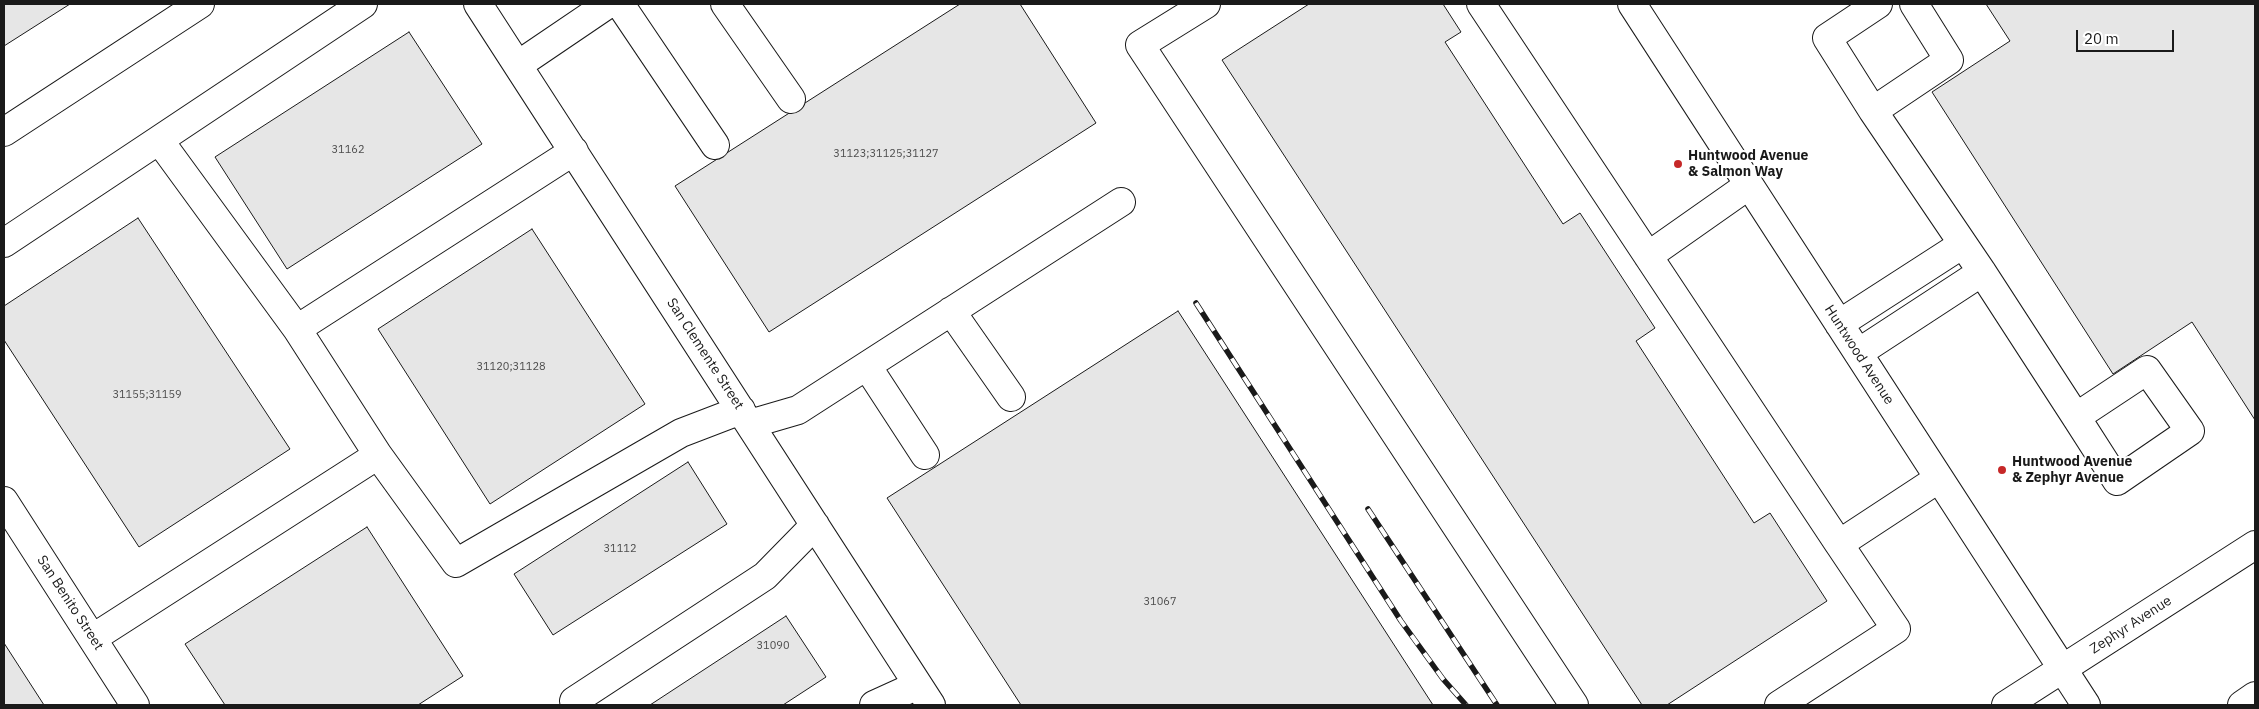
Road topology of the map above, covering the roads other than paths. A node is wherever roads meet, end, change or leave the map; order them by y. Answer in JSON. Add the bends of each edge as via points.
{"nodes":[{"id":1,"x":200,"y":4,"type":"edge"},
{"id":2,"x":363,"y":4,"type":"edge"},
{"id":3,"x":478,"y":4,"type":"edge"},
{"id":4,"x":608,"y":4,"type":"edge"},
{"id":5,"x":620,"y":4,"type":"edge"},
{"id":6,"x":725,"y":4,"type":"edge"},
{"id":7,"x":1206,"y":4,"type":"edge"},
{"id":8,"x":1481,"y":4,"type":"edge"},
{"id":9,"x":1878,"y":4,"type":"edge"},
{"id":10,"x":1914,"y":4,"type":"edge"},
{"id":11,"x":1643,"y":8,"type":"edge"},
{"id":12,"x":518,"y":65,"type":"junction"},
{"id":13,"x":791,"y":99,"type":"dead end"},
{"id":14,"x":1873,"y":111,"type":"junction"},
{"id":15,"x":4,"y":132,"type":"edge"},
{"id":16,"x":159,"y":140,"type":"junction"},
{"id":17,"x":715,"y":145,"type":"dead end"},
{"id":18,"x":574,"y":151,"type":"junction"},
{"id":19,"x":1749,"y":185,"type":"junction"},
{"id":20,"x":1121,"y":202,"type":"dead end"},
{"id":21,"x":4,"y":243,"type":"edge"},
{"id":22,"x":1963,"y":244,"type":"junction"},
{"id":23,"x":1648,"y":256,"type":"junction"},
{"id":24,"x":1982,"y":272,"type":"junction"},
{"id":25,"x":952,"y":311,"type":"junction"},
{"id":26,"x":1839,"y":324,"type":"junction"},
{"id":27,"x":296,"y":329,"type":"junction"},
{"id":28,"x":1858,"y":353,"type":"junction"},
{"id":29,"x":866,"y":366,"type":"junction"},
{"id":30,"x":1011,"y":397,"type":"dead end"},
{"id":31,"x":745,"y":417,"type":"junction"},
{"id":32,"x":2076,"y":417,"type":"dead end"},
{"id":33,"x":378,"y":455,"type":"junction"},
{"id":34,"x":925,"y":456,"type":"dead end"},
{"id":35,"x":1938,"y":478,"type":"junction"},
{"id":36,"x":4,"y":501,"type":"edge"},
{"id":37,"x":815,"y":525,"type":"junction"},
{"id":38,"x":1839,"y":544,"type":"junction"},
{"id":39,"x":2255,"y":545,"type":"edge"},
{"id":40,"x":92,"y":638,"type":"junction"},
{"id":41,"x":2062,"y":669,"type":"junction"},
{"id":42,"x":925,"y":695,"type":"edge"},
{"id":43,"x":2255,"y":696,"type":"edge"},
{"id":44,"x":574,"y":701,"type":"dead end"},
{"id":45,"x":135,"y":705,"type":"edge"},
{"id":46,"x":874,"y":705,"type":"edge"},
{"id":47,"x":1574,"y":705,"type":"edge"},
{"id":48,"x":1779,"y":705,"type":"edge"},
{"id":49,"x":2006,"y":705,"type":"edge"},
{"id":50,"x":2086,"y":705,"type":"edge"},
{"id":51,"x":2242,"y":705,"type":"edge"}],
"edges":[{"from":1,"to":15,"type":"street"},
{"from":2,"to":16,"type":"street"},
{"from":3,"to":12,"type":"street","name":"San Clemente Street"},
{"from":4,"to":12,"type":"street"},
{"from":5,"to":17,"type":"street"},
{"from":6,"to":13,"type":"street"},
{"from":7,"to":47,"type":"street","via":[[1140,45]]},
{"from":8,"to":23,"type":"street"},
{"from":9,"to":14,"type":"street","via":[[1827,38]]},
{"from":10,"to":14,"type":"street","via":[[1949,60]]},
{"from":11,"to":19,"type":"street","name":"Huntwood Avenue"},
{"from":12,"to":18,"type":"street","name":"San Clemente Street"},
{"from":14,"to":22,"type":"street"},
{"from":16,"to":21,"type":"street"},
{"from":16,"to":27,"type":"street"},
{"from":18,"to":27,"type":"street"},
{"from":18,"to":31,"type":"street","name":"San Clemente Street"},
{"from":19,"to":23,"type":"street"},
{"from":19,"to":26,"type":"street","name":"Huntwood Avenue"},
{"from":20,"to":25,"type":"street"},
{"from":22,"to":24,"type":"street"},
{"from":22,"to":26,"type":"street"},
{"from":23,"to":38,"type":"street"},
{"from":24,"to":28,"type":"street"},
{"from":24,"to":32,"type":"street"},
{"from":25,"to":29,"type":"street"},
{"from":25,"to":30,"type":"street"},
{"from":26,"to":28,"type":"street","name":"Huntwood Avenue"},
{"from":27,"to":33,"type":"street"},
{"from":28,"to":35,"type":"street","name":"Huntwood Avenue"},
{"from":29,"to":31,"type":"street","via":[[798,410]]},
{"from":29,"to":34,"type":"street"},
{"from":31,"to":33,"type":"street","via":[[681,433],[456,563]]},
{"from":31,"to":37,"type":"street","name":"San Clemente Street"},
{"from":33,"to":40,"type":"street"},
{"from":35,"to":38,"type":"street"},
{"from":35,"to":41,"type":"street","name":"Huntwood Avenue"},
{"from":36,"to":40,"type":"street","name":"San Benito Street"},
{"from":37,"to":42,"type":"street","name":"San Clemente Street"},
{"from":37,"to":44,"type":"street","via":[[764,576]]},
{"from":38,"to":48,"type":"street","via":[[1896,629]]},
{"from":39,"to":41,"type":"street","name":"Zephyr Avenue"},
{"from":40,"to":45,"type":"street","name":"San Benito Street"},
{"from":41,"to":49,"type":"street","name":"Zephyr Avenue"},
{"from":41,"to":50,"type":"street","name":"Huntwood Avenue"},
{"from":42,"to":46,"type":"street"},
{"from":43,"to":51,"type":"street"}]}
